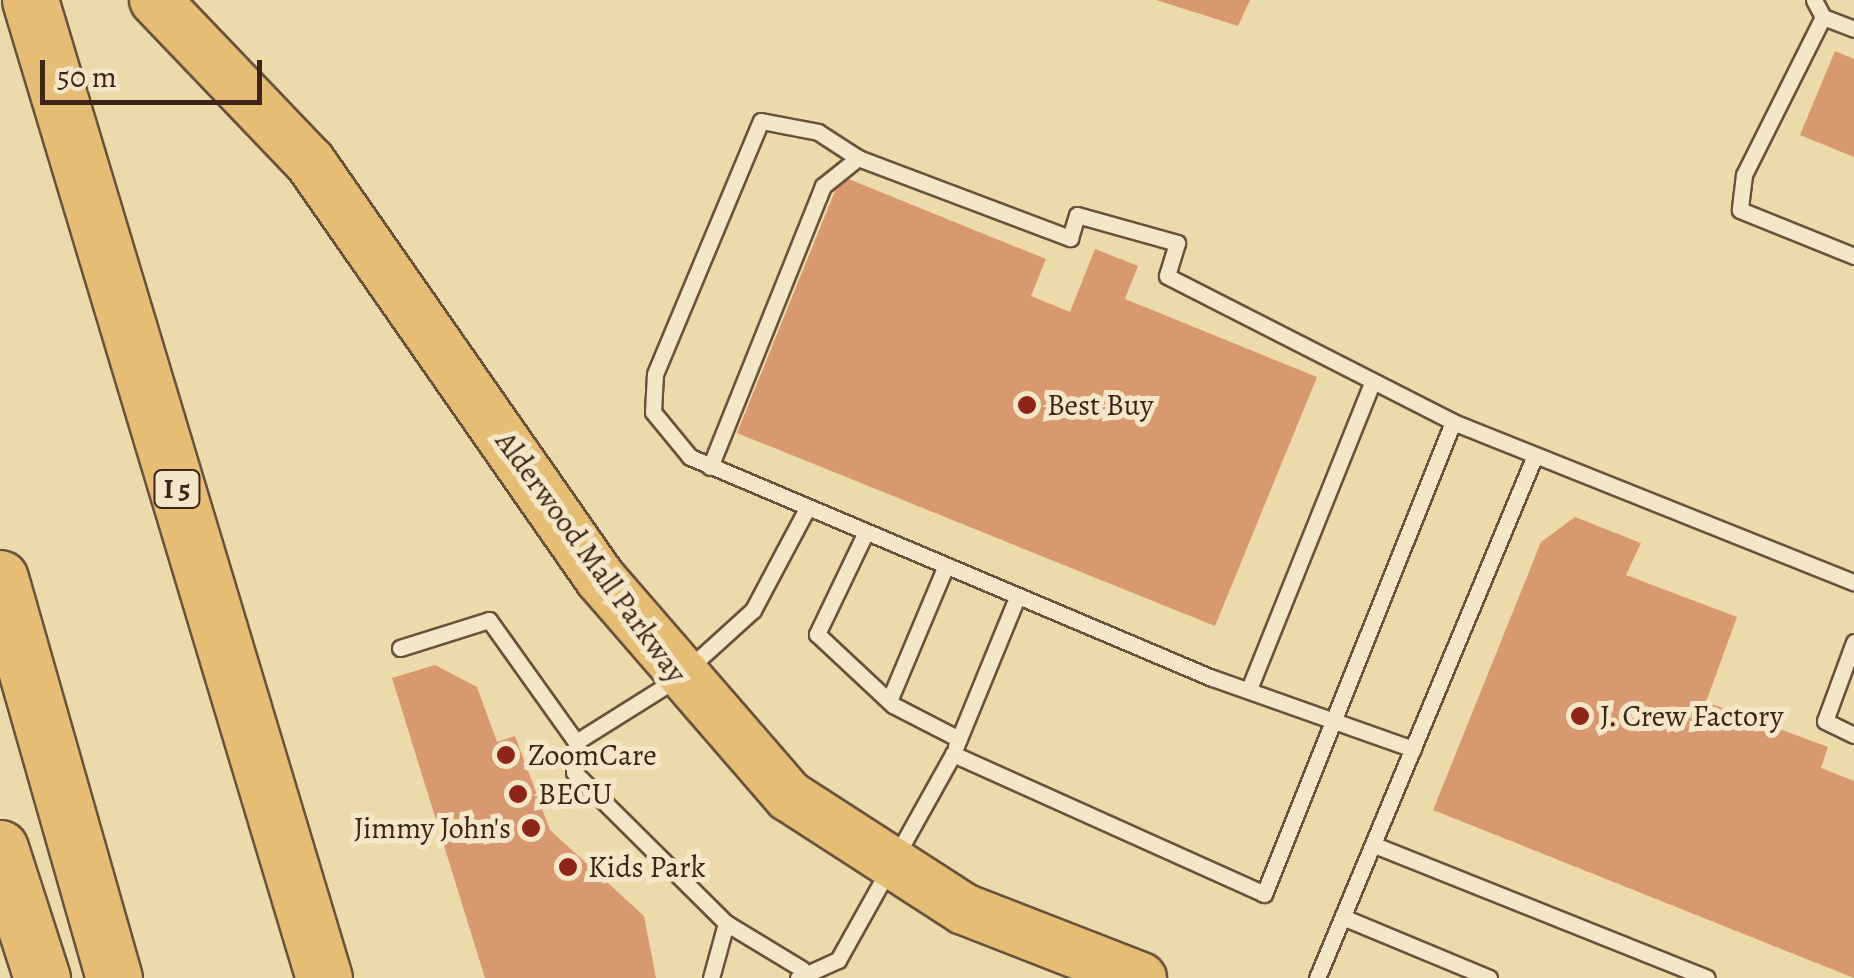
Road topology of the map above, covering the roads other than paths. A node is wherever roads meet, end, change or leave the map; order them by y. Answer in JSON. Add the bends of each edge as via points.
{"nodes":[{"id":1,"x":30,"y":0,"type":"edge"},
{"id":2,"x":1814,"y":0,"type":"edge"},
{"id":3,"x":171,"y":14,"type":"edge"},
{"id":4,"x":1824,"y":17,"type":"junction"},
{"id":5,"x":1854,"y":29,"type":"edge"},
{"id":6,"x":858,"y":158,"type":"junction"},
{"id":7,"x":1854,"y":256,"type":"edge"},
{"id":8,"x":1372,"y":386,"type":"junction"},
{"id":9,"x":1452,"y":422,"type":"junction"},
{"id":10,"x":1533,"y":460,"type":"junction"},
{"id":11,"x":710,"y":467,"type":"junction"},
{"id":12,"x":806,"y":512,"type":"junction"},
{"id":13,"x":864,"y":536,"type":"junction"},
{"id":14,"x":944,"y":568,"type":"junction"},
{"id":15,"x":0,"y":578,"type":"edge"},
{"id":16,"x":1854,"y":582,"type":"edge"},
{"id":17,"x":1017,"y":597,"type":"junction"},
{"id":18,"x":1854,"y":642,"type":"edge"},
{"id":19,"x":400,"y":648,"type":"dead end"},
{"id":20,"x":678,"y":678,"type":"junction"},
{"id":21,"x":1249,"y":689,"type":"junction"},
{"id":22,"x":889,"y":701,"type":"junction"},
{"id":23,"x":1330,"y":722,"type":"junction"},
{"id":24,"x":1854,"y":735,"type":"edge"},
{"id":25,"x":576,"y":742,"type":"junction"},
{"id":26,"x":956,"y":746,"type":"junction"},
{"id":27,"x":1413,"y":749,"type":"junction"},
{"id":28,"x":1377,"y":846,"type":"junction"},
{"id":29,"x":0,"y":848,"type":"edge"},
{"id":30,"x":894,"y":866,"type":"junction"},
{"id":31,"x":1344,"y":918,"type":"junction"},
{"id":32,"x":726,"y":923,"type":"junction"},
{"id":33,"x":800,"y":973,"type":"edge"},
{"id":34,"x":42,"y":978,"type":"edge"},
{"id":35,"x":114,"y":978,"type":"edge"},
{"id":36,"x":324,"y":978,"type":"edge"},
{"id":37,"x":711,"y":978,"type":"edge"},
{"id":38,"x":1141,"y":978,"type":"edge"},
{"id":39,"x":1317,"y":978,"type":"edge"},
{"id":40,"x":1489,"y":978,"type":"edge"},
{"id":41,"x":1707,"y":978,"type":"edge"}],
"edges":[{"from":1,"to":36,"type":"highway","number":"I 5"},
{"from":2,"to":4,"type":"lane"},
{"from":3,"to":20,"type":"main road","name":"Alderwood Mall Parkway","via":[[310,162]]},
{"from":4,"to":5,"type":"lane"},
{"from":4,"to":7,"type":"lane","via":[[1744,175],[1740,210]]},
{"from":6,"to":8,"type":"lane","via":[[1070,238],[1077,215],[1177,243],[1167,276]]},
{"from":6,"to":11,"type":"lane","via":[[824,186]]},
{"from":6,"to":11,"type":"lane","via":[[818,132],[760,121],[655,374],[653,412],[690,458]]},
{"from":8,"to":9,"type":"lane"},
{"from":8,"to":21,"type":"lane"},
{"from":9,"to":10,"type":"lane"},
{"from":9,"to":23,"type":"lane"},
{"from":10,"to":16,"type":"lane"},
{"from":10,"to":27,"type":"lane"},
{"from":11,"to":12,"type":"lane"},
{"from":12,"to":13,"type":"lane"},
{"from":12,"to":20,"type":"lane","via":[[753,610]]},
{"from":13,"to":14,"type":"lane"},
{"from":13,"to":22,"type":"lane","via":[[817,634]]},
{"from":14,"to":17,"type":"lane"},
{"from":14,"to":22,"type":"lane"},
{"from":15,"to":35,"type":"highway"},
{"from":17,"to":21,"type":"lane"},
{"from":17,"to":26,"type":"lane"},
{"from":18,"to":24,"type":"lane","via":[[1825,721]]},
{"from":19,"to":25,"type":"lane","via":[[489,620]]},
{"from":20,"to":25,"type":"lane"},
{"from":20,"to":30,"type":"main road","name":"Alderwood Mall Parkway","via":[[789,796]]},
{"from":21,"to":23,"type":"lane"},
{"from":22,"to":26,"type":"lane"},
{"from":23,"to":26,"type":"lane","via":[[1264,894]]},
{"from":23,"to":27,"type":"lane"},
{"from":25,"to":32,"type":"lane","via":[[574,772]]},
{"from":26,"to":30,"type":"lane"},
{"from":27,"to":28,"type":"lane"},
{"from":28,"to":31,"type":"lane"},
{"from":28,"to":41,"type":"lane"},
{"from":29,"to":34,"type":"highway"},
{"from":30,"to":33,"type":"lane","via":[[838,960]]},
{"from":30,"to":38,"type":"main road","name":"Alderwood Mall Parkway","via":[[964,909]]},
{"from":31,"to":39,"type":"lane"},
{"from":31,"to":40,"type":"lane"},
{"from":32,"to":33,"type":"lane"},
{"from":32,"to":37,"type":"lane"}]}
